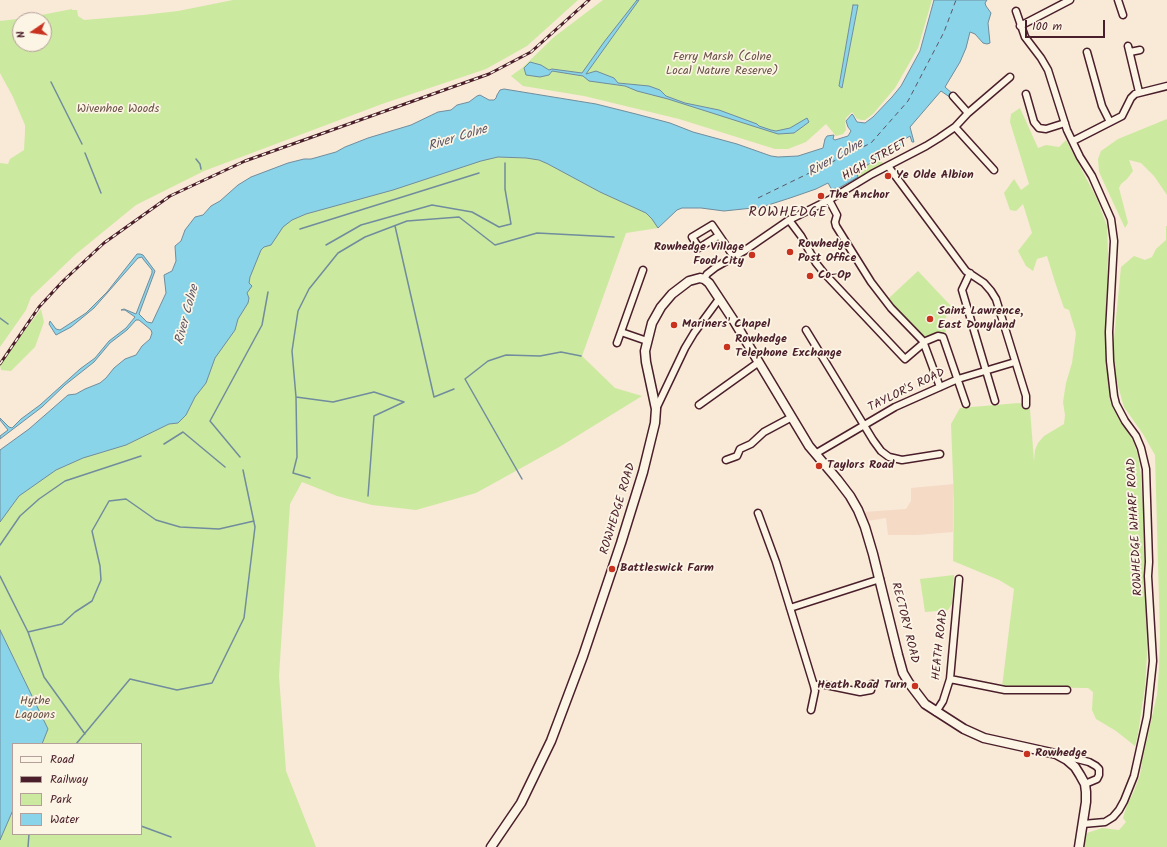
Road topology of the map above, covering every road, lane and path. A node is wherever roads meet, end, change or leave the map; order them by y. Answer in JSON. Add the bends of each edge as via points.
{"nodes":[{"id":1,"x":1070,"y":0,"type":"edge"},
{"id":2,"x":1118,"y":0,"type":"edge"},
{"id":3,"x":1016,"y":11,"type":"dead end"},
{"id":4,"x":1123,"y":15,"type":"dead end"},
{"id":5,"x":1020,"y":26,"type":"junction"},
{"id":6,"x":1128,"y":46,"type":"dead end"},
{"id":7,"x":1140,"y":50,"type":"dead end"},
{"id":8,"x":1087,"y":52,"type":"dead end"},
{"id":9,"x":1130,"y":52,"type":"junction"},
{"id":10,"x":1010,"y":77,"type":"dead end"},
{"id":11,"x":1167,"y":86,"type":"edge"},
{"id":12,"x":1139,"y":92,"type":"junction"},
{"id":13,"x":1026,"y":94,"type":"dead end"},
{"id":14,"x":952,"y":96,"type":"dead end"},
{"id":15,"x":968,"y":113,"type":"junction"},
{"id":16,"x":1110,"y":122,"type":"junction"},
{"id":17,"x":1065,"y":124,"type":"junction"},
{"id":18,"x":955,"y":127,"type":"junction"},
{"id":19,"x":1073,"y":141,"type":"junction"},
{"id":20,"x":888,"y":166,"type":"junction"},
{"id":21,"x":994,"y":170,"type":"dead end"},
{"id":22,"x":830,"y":200,"type":"junction"},
{"id":23,"x":789,"y":220,"type":"junction"},
{"id":24,"x":718,"y":236,"type":"dead end"},
{"id":25,"x":734,"y":257,"type":"junction"},
{"id":26,"x":643,"y":270,"type":"dead end"},
{"id":27,"x":970,"y":273,"type":"junction"},
{"id":28,"x":704,"y":280,"type":"junction"},
{"id":29,"x":719,"y":298,"type":"junction"},
{"id":30,"x":806,"y":330,"type":"dead end"},
{"id":31,"x":621,"y":332,"type":"junction"},
{"id":32,"x":647,"y":341,"type":"junction"},
{"id":33,"x":617,"y":344,"type":"dead end"},
{"id":34,"x":924,"y":344,"type":"junction"},
{"id":35,"x":759,"y":362,"type":"junction"},
{"id":36,"x":1015,"y":362,"type":"junction"},
{"id":37,"x":986,"y":371,"type":"junction"},
{"id":38,"x":958,"y":379,"type":"junction"},
{"id":39,"x":940,"y":387,"type":"junction"},
{"id":40,"x":996,"y":401,"type":"dead end"},
{"id":41,"x":966,"y":404,"type":"dead end"},
{"id":42,"x":699,"y":405,"type":"dead end"},
{"id":43,"x":1026,"y":405,"type":"dead end"},
{"id":44,"x":656,"y":409,"type":"junction"},
{"id":45,"x":792,"y":417,"type":"junction"},
{"id":46,"x":864,"y":425,"type":"junction"},
{"id":47,"x":814,"y":454,"type":"junction"},
{"id":48,"x":940,"y":454,"type":"dead end"},
{"id":49,"x":726,"y":460,"type":"dead end"},
{"id":50,"x":758,"y":513,"type":"dead end"},
{"id":51,"x":880,"y":579,"type":"junction"},
{"id":52,"x":959,"y":579,"type":"dead end"},
{"id":53,"x":790,"y":608,"type":"junction"},
{"id":54,"x":950,"y":679,"type":"junction"},
{"id":55,"x":814,"y":686,"type":"junction"},
{"id":56,"x":872,"y":689,"type":"dead end"},
{"id":57,"x":1067,"y":690,"type":"dead end"},
{"id":58,"x":811,"y":710,"type":"dead end"},
{"id":59,"x":936,"y":712,"type":"junction"},
{"id":60,"x":1067,"y":760,"type":"junction"},
{"id":61,"x":1085,"y":784,"type":"junction"},
{"id":62,"x":1083,"y":824,"type":"junction"},
{"id":63,"x":491,"y":847,"type":"edge"},
{"id":64,"x":1079,"y":847,"type":"edge"}],
"edges":[{"from":1,"to":5,"type":"street"},
{"from":2,"to":4,"type":"street"},
{"from":3,"to":5,"type":"street","name":"ROWHEDGE WHARF ROAD"},
{"from":5,"to":17,"type":"street","name":"ROWHEDGE WHARF ROAD","via":[[1044,62]]},
{"from":6,"to":9,"type":"street"},
{"from":7,"to":9,"type":"street"},
{"from":8,"to":16,"type":"street","via":[[1102,106]]},
{"from":9,"to":12,"type":"street"},
{"from":10,"to":15,"type":"street","name":"HIGH STREET"},
{"from":11,"to":12,"type":"street"},
{"from":12,"to":16,"type":"street","via":[[1131,98],[1122,116]]},
{"from":13,"to":17,"type":"street","via":[[1034,122],[1039,128],[1046,129]]},
{"from":14,"to":15,"type":"street"},
{"from":15,"to":18,"type":"street","name":"HIGH STREET"},
{"from":16,"to":19,"type":"street"},
{"from":17,"to":19,"type":"street","name":"ROWHEDGE WHARF ROAD"},
{"from":18,"to":20,"type":"street","name":"HIGH STREET"},
{"from":18,"to":21,"type":"street"},
{"from":19,"to":62,"type":"street","name":"ROWHEDGE WHARF ROAD","via":[[1092,176],[1111,219],[1113,231],[1110,361],[1116,404],[1136,436],[1144,457],[1153,661],[1144,734],[1134,776],[1124,801],[1113,817],[1105,822]]},
{"from":20,"to":22,"type":"street","name":"HIGH STREET"},
{"from":20,"to":27,"type":"street"},
{"from":22,"to":23,"type":"street","name":"HIGH STREET"},
{"from":22,"to":34,"type":"street","via":[[836,215],[836,226],[871,282]]},
{"from":23,"to":25,"type":"street","name":"HIGH STREET"},
{"from":23,"to":34,"type":"street","via":[[824,273],[905,359]]},
{"from":24,"to":25,"type":"street"},
{"from":25,"to":28,"type":"street","name":"HIGH STREET","via":[[710,271]]},
{"from":26,"to":31,"type":"street"},
{"from":27,"to":36,"type":"street","via":[[984,283],[996,299]]},
{"from":27,"to":37,"type":"street","via":[[962,290]]},
{"from":28,"to":29,"type":"street","name":"RECTORY ROAD"},
{"from":28,"to":32,"type":"street","name":"ROWHEDGE ROAD","via":[[700,278],[689,281],[672,294],[656,315]]},
{"from":29,"to":35,"type":"street","name":"RECTORY ROAD"},
{"from":29,"to":44,"type":"street","via":[[685,348]]},
{"from":30,"to":46,"type":"street"},
{"from":31,"to":32,"type":"street"},
{"from":31,"to":33,"type":"street"},
{"from":32,"to":44,"type":"street","name":"ROWHEDGE ROAD","via":[[646,362]]},
{"from":34,"to":38,"type":"street","via":[[938,336],[944,337]]},
{"from":34,"to":39,"type":"street"},
{"from":35,"to":42,"type":"street"},
{"from":35,"to":45,"type":"street","name":"RECTORY ROAD"},
{"from":36,"to":37,"type":"street","name":"TAYLOR'S ROAD"},
{"from":36,"to":43,"type":"street","via":[[1026,396]]},
{"from":37,"to":38,"type":"street","name":"TAYLOR'S ROAD"},
{"from":37,"to":40,"type":"street"},
{"from":38,"to":39,"type":"street","name":"TAYLOR'S ROAD"},
{"from":38,"to":41,"type":"street"},
{"from":39,"to":46,"type":"street","name":"TAYLOR'S ROAD","via":[[895,407]]},
{"from":44,"to":63,"type":"street","name":"ROWHEDGE ROAD","via":[[643,472],[583,656],[550,741],[522,803]]},
{"from":45,"to":47,"type":"street","name":"RECTORY ROAD"},
{"from":45,"to":49,"type":"street","via":[[764,432],[751,444],[740,449],[737,456]]},
{"from":46,"to":47,"type":"street","name":"TAYLOR'S ROAD"},
{"from":46,"to":48,"type":"street","via":[[877,446],[890,457],[908,460]]},
{"from":47,"to":51,"type":"street","name":"RECTORY ROAD","via":[[838,479],[858,510]]},
{"from":50,"to":53,"type":"street"},
{"from":51,"to":53,"type":"street"},
{"from":51,"to":59,"type":"street","name":"RECTORY ROAD","via":[[903,673],[916,694]]},
{"from":52,"to":54,"type":"street","name":"HEATH ROAD"},
{"from":53,"to":55,"type":"street"},
{"from":54,"to":57,"type":"street","via":[[1005,690]]},
{"from":54,"to":59,"type":"street","name":"HEATH ROAD","via":[[943,701]]},
{"from":55,"to":56,"type":"street","via":[[821,684],[860,692]]},
{"from":55,"to":58,"type":"street"},
{"from":59,"to":60,"type":"street","name":"RECTORY ROAD","via":[[984,738],[1056,754]]},
{"from":60,"to":61,"type":"street","name":"RECTORY ROAD"},
{"from":60,"to":61,"type":"street","name":"RECTORY ROAD","via":[[1070,758],[1089,762],[1099,769],[1097,779]]},
{"from":61,"to":62,"type":"street"},
{"from":62,"to":64,"type":"street"}]}
